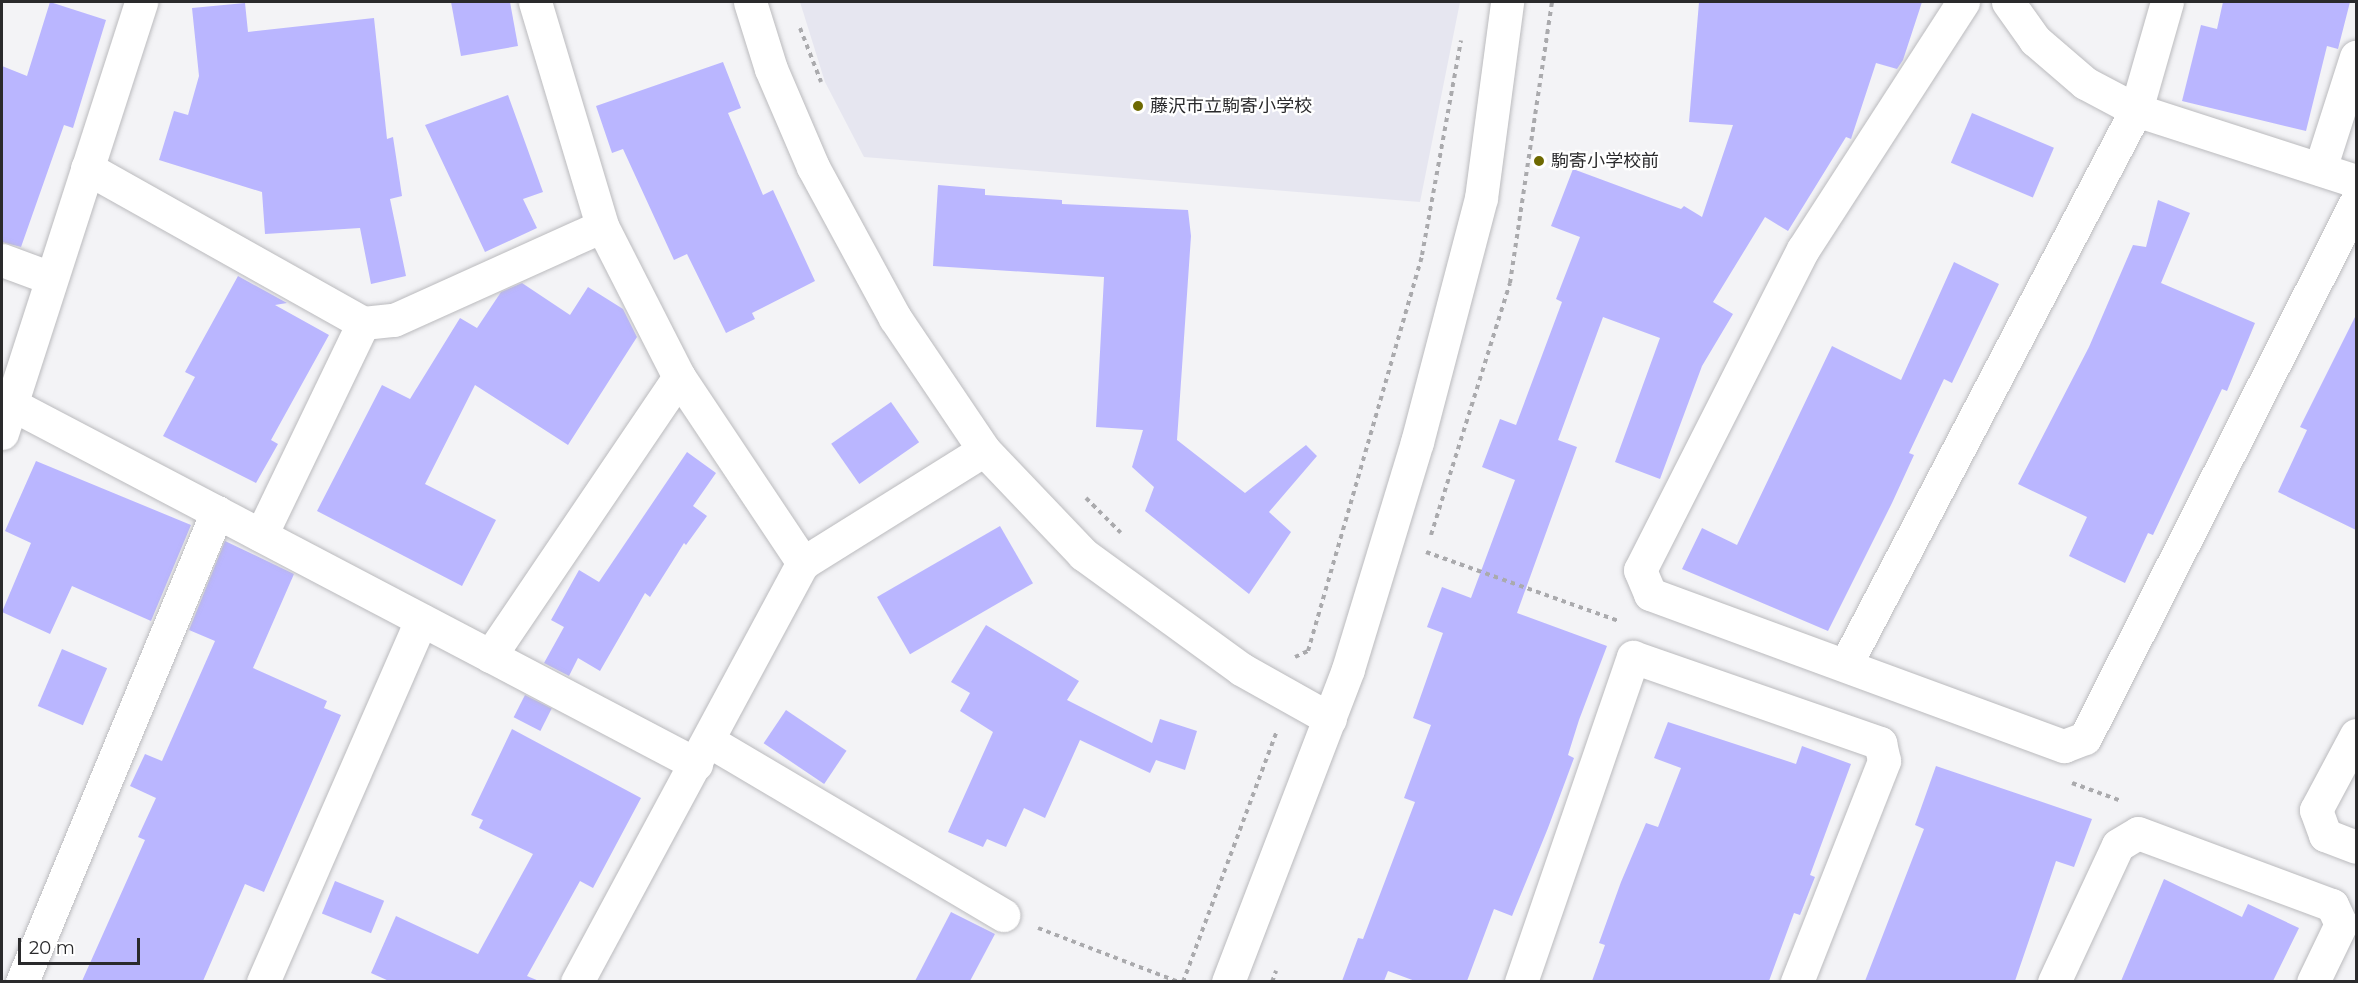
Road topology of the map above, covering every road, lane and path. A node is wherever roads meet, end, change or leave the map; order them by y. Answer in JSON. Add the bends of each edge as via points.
{"nodes":[{"id":1,"x":141,"y":2,"type":"edge"},
{"id":2,"x":535,"y":2,"type":"edge"},
{"id":3,"x":750,"y":2,"type":"edge"},
{"id":4,"x":1507,"y":2,"type":"edge"},
{"id":5,"x":1964,"y":2,"type":"edge"},
{"id":6,"x":2008,"y":2,"type":"edge"},
{"id":7,"x":2167,"y":2,"type":"edge"},
{"id":8,"x":799,"y":24,"type":"dead end"},
{"id":9,"x":1462,"y":36,"type":"dead end"},
{"id":10,"x":2356,"y":57,"type":"edge"},
{"id":11,"x":824,"y":89,"type":"dead end"},
{"id":12,"x":2136,"y":110,"type":"junction"},
{"id":13,"x":87,"y":168,"type":"junction"},
{"id":14,"x":2320,"y":169,"type":"junction"},
{"id":15,"x":2356,"y":181,"type":"edge"},
{"id":16,"x":2356,"y":202,"type":"edge"},
{"id":17,"x":602,"y":226,"type":"junction"},
{"id":18,"x":2,"y":260,"type":"edge"},
{"id":19,"x":51,"y":278,"type":"junction"},
{"id":20,"x":363,"y":323,"type":"junction"},
{"id":21,"x":679,"y":377,"type":"junction"},
{"id":22,"x":6,"y":419,"type":"edge"},
{"id":23,"x":984,"y":450,"type":"junction"},
{"id":24,"x":1078,"y":491,"type":"dead end"},
{"id":25,"x":217,"y":512,"type":"junction"},
{"id":26,"x":261,"y":535,"type":"junction"},
{"id":27,"x":1128,"y":538,"type":"dead end"},
{"id":28,"x":803,"y":563,"type":"junction"},
{"id":29,"x":422,"y":620,"type":"junction"},
{"id":30,"x":490,"y":656,"type":"junction"},
{"id":31,"x":1286,"y":656,"type":"dead end"},
{"id":32,"x":1846,"y":664,"type":"junction"},
{"id":33,"x":1330,"y":719,"type":"junction"},
{"id":34,"x":2356,"y":735,"type":"edge"},
{"id":35,"x":702,"y":753,"type":"junction"},
{"id":36,"x":2356,"y":847,"type":"edge"},
{"id":37,"x":1003,"y":915,"type":"joint"},
{"id":38,"x":22,"y":981,"type":"edge"},
{"id":39,"x":263,"y":981,"type":"edge"},
{"id":40,"x":577,"y":981,"type":"edge"},
{"id":41,"x":1179,"y":981,"type":"edge"},
{"id":42,"x":1228,"y":981,"type":"edge"},
{"id":43,"x":1521,"y":981,"type":"edge"},
{"id":44,"x":1797,"y":981,"type":"edge"},
{"id":45,"x":2054,"y":981,"type":"edge"},
{"id":46,"x":2313,"y":981,"type":"edge"}],
"edges":[{"from":1,"to":13,"type":"street"},
{"from":2,"to":17,"type":"street"},
{"from":3,"to":23,"type":"street","via":[[771,69],[813,166],[895,318]]},
{"from":4,"to":33,"type":"street","via":[[1481,198],[1417,442]]},
{"from":5,"to":32,"type":"street","via":[[1803,249],[1640,570],[1650,594]]},
{"from":6,"to":12,"type":"street","via":[[2035,40],[2085,82]]},
{"from":7,"to":12,"type":"street"},
{"from":8,"to":11,"type":"path"},
{"from":9,"to":31,"type":"path","via":[[1422,255],[1308,651],[1294,658]]},
{"from":10,"to":14,"type":"street"},
{"from":12,"to":14,"type":"street"},
{"from":12,"to":32,"type":"street"},
{"from":13,"to":19,"type":"street"},
{"from":13,"to":20,"type":"street"},
{"from":14,"to":15,"type":"street"},
{"from":16,"to":32,"type":"street","via":[[2085,738],[2064,746]]},
{"from":17,"to":20,"type":"street","via":[[393,320]]},
{"from":17,"to":21,"type":"street"},
{"from":18,"to":19,"type":"street"},
{"from":19,"to":22,"type":"street"},
{"from":20,"to":26,"type":"street"},
{"from":21,"to":28,"type":"street"},
{"from":21,"to":30,"type":"street"},
{"from":22,"to":25,"type":"street"},
{"from":23,"to":28,"type":"street"},
{"from":23,"to":33,"type":"street","via":[[1083,554],[1240,669]]},
{"from":24,"to":27,"type":"path"},
{"from":25,"to":26,"type":"street"},
{"from":25,"to":38,"type":"street"},
{"from":26,"to":29,"type":"street"},
{"from":28,"to":35,"type":"street"},
{"from":29,"to":30,"type":"street"},
{"from":29,"to":39,"type":"street"},
{"from":30,"to":35,"type":"street"},
{"from":33,"to":42,"type":"street"},
{"from":34,"to":36,"type":"street","via":[[2316,810],[2325,835]]},
{"from":35,"to":37,"type":"street"},
{"from":35,"to":40,"type":"street"},
{"from":37,"to":41,"type":"path"},
{"from":43,"to":44,"type":"street","via":[[1633,657],[1880,743],[1884,761]]},
{"from":45,"to":46,"type":"street","via":[[2118,845],[2138,833],[2332,905],[2341,924]]}]}
